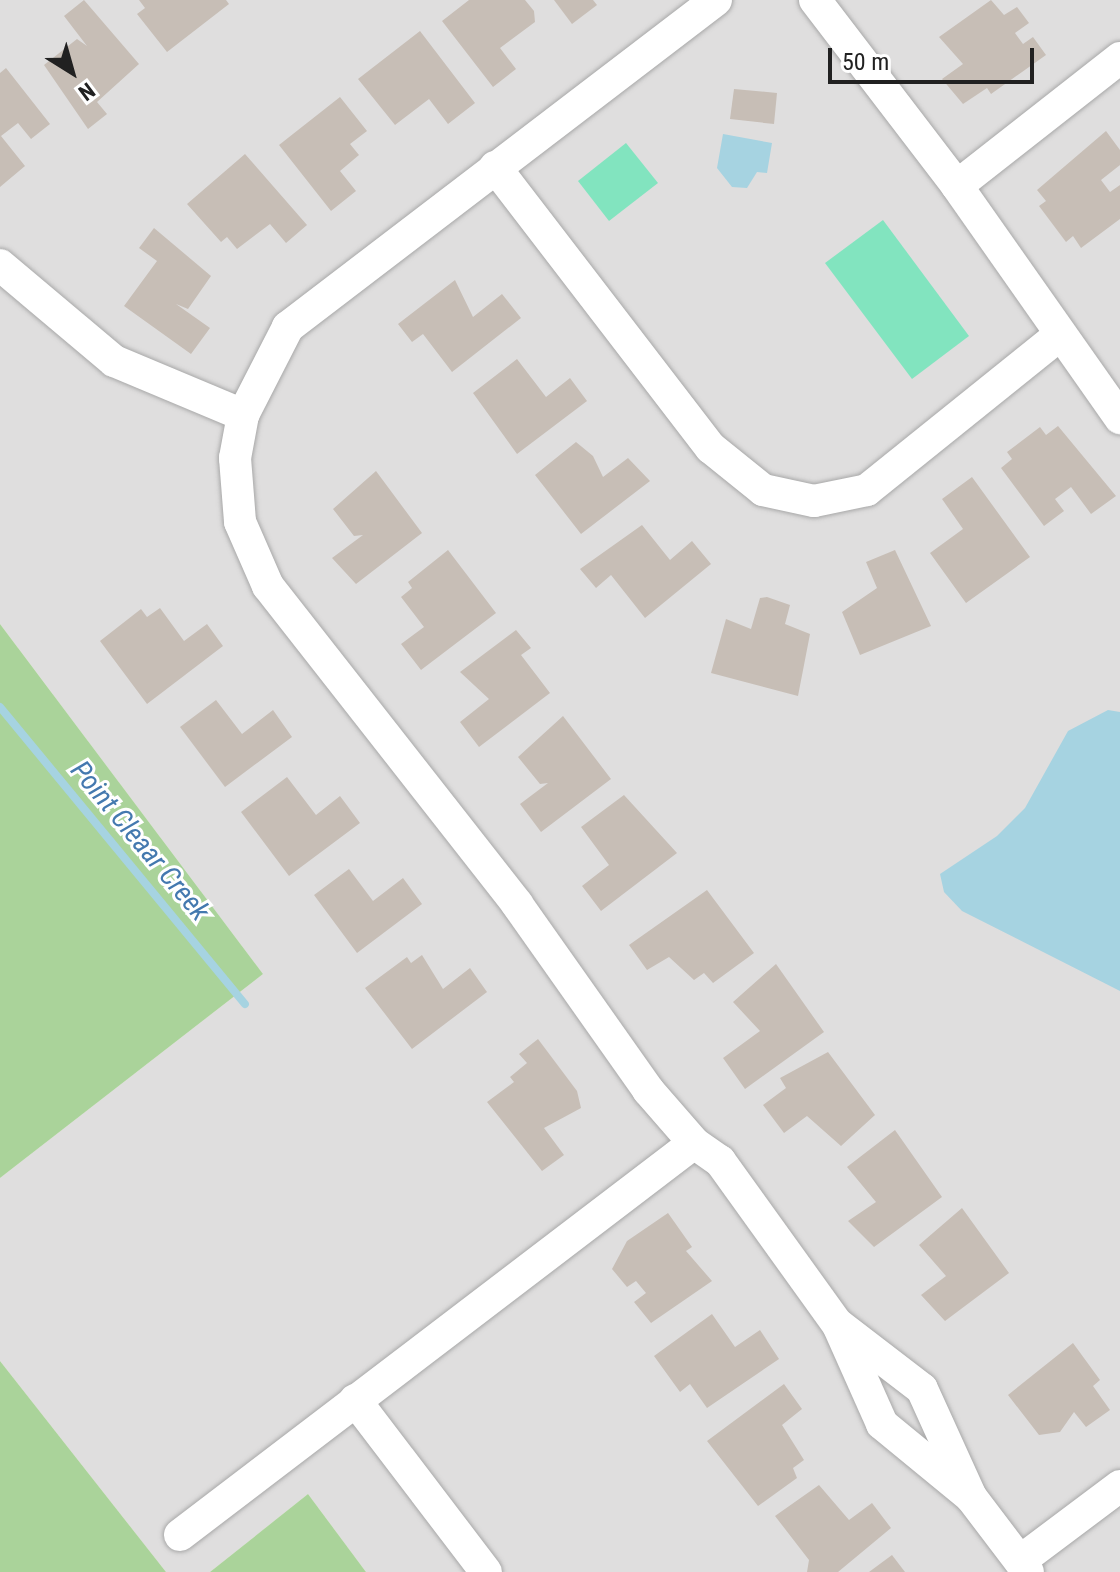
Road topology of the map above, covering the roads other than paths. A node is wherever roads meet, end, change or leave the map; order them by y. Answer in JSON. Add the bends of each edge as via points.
{"nodes":[{"id":1,"x":716,"y":0,"type":"edge"},
{"id":2,"x":815,"y":0,"type":"edge"},
{"id":3,"x":1120,"y":58,"type":"edge"},
{"id":4,"x":495,"y":167,"type":"junction"},
{"id":5,"x":957,"y":186,"type":"junction"},
{"id":6,"x":0,"y":265,"type":"edge"},
{"id":7,"x":1057,"y":337,"type":"junction"},
{"id":8,"x":243,"y":415,"type":"junction"},
{"id":9,"x":1120,"y":418,"type":"edge"},
{"id":10,"x":694,"y":1143,"type":"junction"},
{"id":11,"x":838,"y":1325,"type":"junction"},
{"id":12,"x":355,"y":1400,"type":"junction"},
{"id":13,"x":1120,"y":1486,"type":"edge"},
{"id":14,"x":971,"y":1497,"type":"junction"},
{"id":15,"x":180,"y":1535,"type":"dead end"},
{"id":16,"x":1024,"y":1567,"type":"edge"},
{"id":17,"x":486,"y":1572,"type":"edge"}],
"edges":[{"from":1,"to":4,"type":"street"},
{"from":2,"to":5,"type":"street"},
{"from":3,"to":5,"type":"street"},
{"from":4,"to":7,"type":"street","via":[[711,448],[763,490],[814,501],[867,490]]},
{"from":4,"to":8,"type":"street","via":[[288,327]]},
{"from":5,"to":7,"type":"street"},
{"from":6,"to":8,"type":"street","via":[[114,361]]},
{"from":7,"to":9,"type":"street"},
{"from":8,"to":10,"type":"street","via":[[235,458],[240,522],[268,586]]},
{"from":10,"to":11,"type":"street","via":[[720,1161]]},
{"from":10,"to":12,"type":"street"},
{"from":11,"to":14,"type":"street","via":[[890,1434]]},
{"from":11,"to":14,"type":"street","via":[[922,1389]]},
{"from":12,"to":15,"type":"street"},
{"from":12,"to":17,"type":"street"},
{"from":13,"to":16,"type":"street"},
{"from":14,"to":16,"type":"street"}]}
